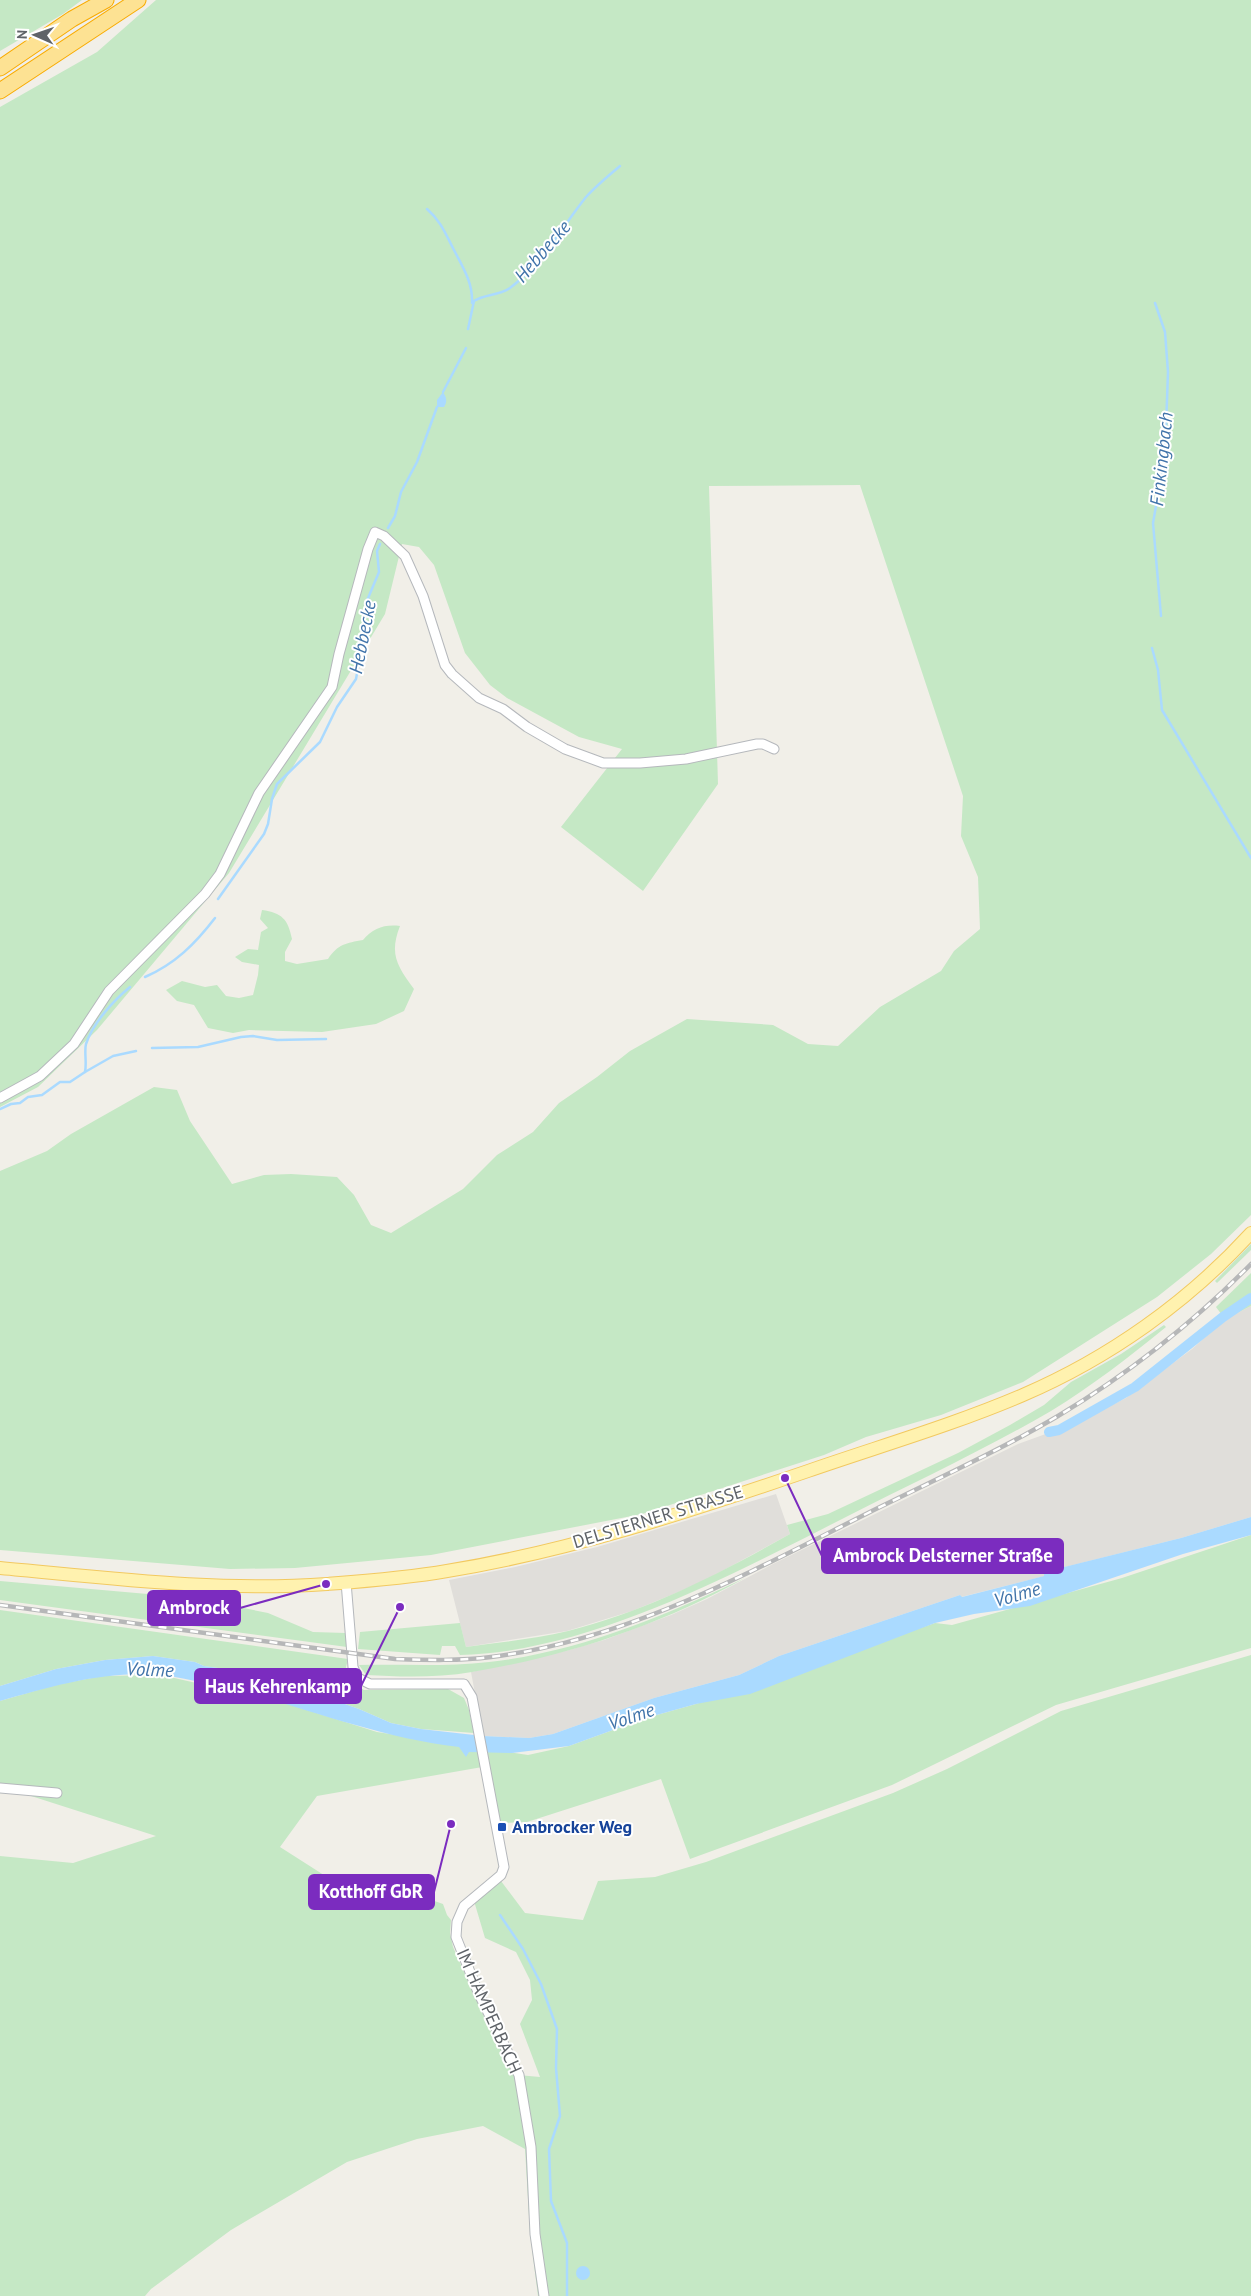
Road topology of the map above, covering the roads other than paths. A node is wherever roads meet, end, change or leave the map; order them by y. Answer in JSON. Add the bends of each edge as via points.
{"nodes":[{"id":1,"x":106,"y":0,"type":"edge"},
{"id":2,"x":138,"y":0,"type":"edge"},
{"id":3,"x":0,"y":68,"type":"edge"},
{"id":4,"x":0,"y":90,"type":"edge"},
{"id":5,"x":774,"y":749,"type":"dead end"},
{"id":6,"x":0,"y":1098,"type":"edge"},
{"id":7,"x":1251,"y":1233,"type":"edge"},
{"id":8,"x":0,"y":1568,"type":"edge"},
{"id":9,"x":346,"y":1582,"type":"junction"},
{"id":10,"x":0,"y":1788,"type":"edge"},
{"id":11,"x":56,"y":1793,"type":"dead end"},
{"id":12,"x":544,"y":2296,"type":"edge"}],
"edges":[{"from":1,"to":3,"type":"highway"},
{"from":2,"to":4,"type":"highway"},
{"from":5,"to":6,"type":"street","via":[[757,744],[686,758],[603,763],[565,749],[503,709],[479,698],[452,674],[405,556],[375,532],[338,654],[332,687],[259,792],[220,874],[205,894],[109,991],[74,1044],[40,1076]]},
{"from":7,"to":9,"type":"main road","name":"DELSTERNER STRASSE","via":[[1194,1289],[1122,1342],[1068,1373],[987,1410],[776,1482],[570,1544],[450,1571]]},
{"from":8,"to":9,"type":"main road","name":"DELSTERNER STRASSE","via":[[219,1586],[301,1586]]},
{"from":9,"to":12,"type":"street","name":"IM HAMPERBACH","via":[[354,1667],[358,1678],[370,1684],[464,1684],[470,1690],[504,1870],[464,1906],[457,1922],[456,1936],[478,1992],[519,2075],[530,2147],[535,2234]]},
{"from":10,"to":11,"type":"street"}]}
